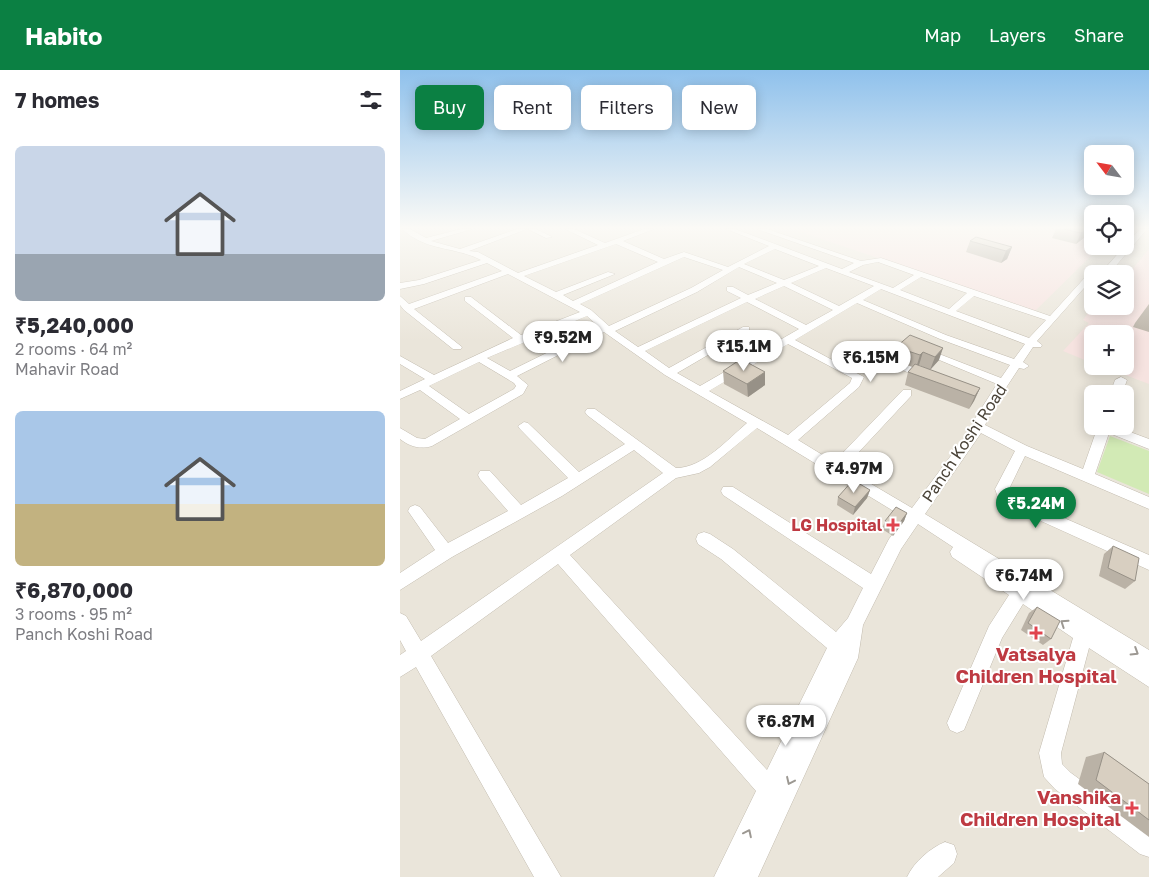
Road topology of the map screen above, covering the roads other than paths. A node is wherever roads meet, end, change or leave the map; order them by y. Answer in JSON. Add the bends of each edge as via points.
{"nodes":[{"id":1,"x":467,"y":267,"type":"edge"},
{"id":2,"x":497,"y":267,"type":"edge"},
{"id":3,"x":543,"y":267,"type":"edge"},
{"id":4,"x":553,"y":267,"type":"edge"},
{"id":5,"x":654,"y":267,"type":"edge"},
{"id":6,"x":720,"y":267,"type":"edge"},
{"id":7,"x":736,"y":267,"type":"edge"},
{"id":8,"x":743,"y":267,"type":"edge"},
{"id":9,"x":823,"y":267,"type":"edge"},
{"id":10,"x":832,"y":267,"type":"edge"},
{"id":11,"x":853,"y":267,"type":"edge"},
{"id":12,"x":898,"y":267,"type":"edge"},
{"id":13,"x":730,"y":270,"type":"junction"},
{"id":14,"x":844,"y":271,"type":"junction"},
{"id":15,"x":611,"y":274,"type":"dead end"},
{"id":16,"x":920,"y":274,"type":"junction"},
{"id":17,"x":516,"y":276,"type":"junction"},
{"id":18,"x":784,"y":284,"type":"junction"},
{"id":19,"x":1084,"y":284,"type":"edge"},
{"id":20,"x":882,"y":285,"type":"junction"},
{"id":21,"x":400,"y":286,"type":"edge"},
{"id":22,"x":730,"y":289,"type":"dead end"},
{"id":23,"x":895,"y":290,"type":"junction"},
{"id":24,"x":973,"y":292,"type":"junction"},
{"id":25,"x":1084,"y":293,"type":"edge"},
{"id":26,"x":556,"y":295,"type":"junction"},
{"id":27,"x":400,"y":299,"type":"edge"},
{"id":28,"x":468,"y":299,"type":"dead end"},
{"id":29,"x":749,"y":299,"type":"junction"},
{"id":30,"x":856,"y":300,"type":"junction"},
{"id":31,"x":574,"y":304,"type":"junction"},
{"id":32,"x":407,"y":308,"type":"junction"},
{"id":33,"x":840,"y":310,"type":"junction"},
{"id":34,"x":588,"y":312,"type":"junction"},
{"id":35,"x":950,"y":312,"type":"junction"},
{"id":36,"x":1051,"y":319,"type":"junction"},
{"id":37,"x":607,"y":329,"type":"junction"},
{"id":38,"x":746,"y":329,"type":"dead end"},
{"id":39,"x":806,"y":329,"type":"junction"},
{"id":40,"x":520,"y":340,"type":"junction"},
{"id":41,"x":787,"y":340,"type":"junction"},
{"id":42,"x":1034,"y":343,"type":"junction"},
{"id":43,"x":458,"y":347,"type":"dead end"},
{"id":44,"x":638,"y":351,"type":"junction"},
{"id":45,"x":930,"y":354,"type":"edge"},
{"id":46,"x":877,"y":355,"type":"dead end"},
{"id":47,"x":479,"y":358,"type":"junction"},
{"id":48,"x":400,"y":359,"type":"edge"},
{"id":49,"x":1021,"y":364,"type":"junction"},
{"id":50,"x":669,"y":373,"type":"junction"},
{"id":51,"x":509,"y":376,"type":"junction"},
{"id":52,"x":434,"y":379,"type":"junction"},
{"id":53,"x":1121,"y":380,"type":"dead end"},
{"id":54,"x":940,"y":382,"type":"edge"},
{"id":55,"x":1004,"y":383,"type":"junction"},
{"id":56,"x":420,"y":385,"type":"junction"},
{"id":57,"x":1119,"y":385,"type":"edge"},
{"id":58,"x":700,"y":391,"type":"junction"},
{"id":59,"x":907,"y":393,"type":"dead end"},
{"id":60,"x":400,"y":395,"type":"edge"},
{"id":61,"x":591,"y":412,"type":"dead end"},
{"id":62,"x":469,"y":420,"type":"junction"},
{"id":63,"x":755,"y":423,"type":"junction"},
{"id":64,"x":980,"y":425,"type":"junction"},
{"id":65,"x":524,"y":426,"type":"dead end"},
{"id":66,"x":400,"y":432,"type":"edge"},
{"id":67,"x":1102,"y":435,"type":"edge"},
{"id":68,"x":1126,"y":435,"type":"edge"},
{"id":69,"x":789,"y":441,"type":"junction"},
{"id":70,"x":634,"y":444,"type":"junction"},
{"id":71,"x":1149,"y":444,"type":"edge"},
{"id":72,"x":1022,"y":449,"type":"junction"},
{"id":73,"x":835,"y":469,"type":"junction"},
{"id":74,"x":673,"y":473,"type":"junction"},
{"id":75,"x":485,"y":475,"type":"dead end"},
{"id":76,"x":1087,"y":477,"type":"junction"},
{"id":77,"x":578,"y":479,"type":"junction"},
{"id":78,"x":728,"y":490,"type":"dead end"},
{"id":79,"x":1149,"y":503,"type":"edge"},
{"id":80,"x":416,"y":511,"type":"dead end"},
{"id":81,"x":518,"y":513,"type":"junction"},
{"id":82,"x":911,"y":516,"type":"junction"},
{"id":83,"x":704,"y":539,"type":"dead end"},
{"id":84,"x":446,"y":552,"type":"junction"},
{"id":85,"x":558,"y":553,"type":"junction"},
{"id":86,"x":1149,"y":563,"type":"edge"},
{"id":87,"x":400,"y":582,"type":"edge"},
{"id":88,"x":874,"y":586,"type":"junction"},
{"id":89,"x":1020,"y":594,"type":"junction"},
{"id":90,"x":400,"y":622,"type":"edge"},
{"id":91,"x":854,"y":624,"type":"junction"},
{"id":92,"x":1087,"y":630,"type":"junction"},
{"id":93,"x":838,"y":645,"type":"junction"},
{"id":94,"x":418,"y":654,"type":"junction"},
{"id":95,"x":1149,"y":661,"type":"edge"},
{"id":96,"x":400,"y":667,"type":"edge"},
{"id":97,"x":1149,"y":677,"type":"edge"},
{"id":98,"x":958,"y":723,"type":"dead end"},
{"id":99,"x":770,"y":790,"type":"junction"},
{"id":100,"x":1149,"y":845,"type":"edge"},
{"id":101,"x":945,"y":854,"type":"dead end"},
{"id":102,"x":548,"y":877,"type":"edge"},
{"id":103,"x":727,"y":877,"type":"edge"},
{"id":104,"x":745,"y":877,"type":"edge"},
{"id":105,"x":920,"y":877,"type":"edge"}],
"edges":[{"from":1,"to":21,"type":"street"},
{"from":2,"to":17,"type":"street"},
{"from":3,"to":17,"type":"street"},
{"from":4,"to":17,"type":"street"},
{"from":5,"to":31,"type":"street"},
{"from":6,"to":13,"type":"street"},
{"from":7,"to":13,"type":"street"},
{"from":8,"to":18,"type":"street"},
{"from":9,"to":18,"type":"street"},
{"from":10,"to":14,"type":"street"},
{"from":11,"to":14,"type":"street"},
{"from":12,"to":16,"type":"street"},
{"from":13,"to":37,"type":"street"},
{"from":14,"to":20,"type":"street"},
{"from":15,"to":26,"type":"street"},
{"from":16,"to":23,"type":"street"},
{"from":16,"to":24,"type":"street"},
{"from":17,"to":26,"type":"street"},
{"from":17,"to":32,"type":"street"},
{"from":18,"to":29,"type":"street"},
{"from":18,"to":33,"type":"street"},
{"from":19,"to":36,"type":"street"},
{"from":20,"to":23,"type":"street"},
{"from":20,"to":30,"type":"street"},
{"from":22,"to":29,"type":"street"},
{"from":23,"to":35,"type":"street"},
{"from":24,"to":35,"type":"street"},
{"from":24,"to":36,"type":"street"},
{"from":25,"to":42,"type":"street"},
{"from":26,"to":31,"type":"street"},
{"from":27,"to":32,"type":"street"},
{"from":28,"to":40,"type":"street"},
{"from":29,"to":39,"type":"street"},
{"from":29,"to":44,"type":"street","via":[[713,313]]},
{"from":30,"to":33,"type":"street"},
{"from":30,"to":49,"type":"street","via":[[943,337]]},
{"from":31,"to":34,"type":"street"},
{"from":32,"to":43,"type":"street"},
{"from":33,"to":39,"type":"street"},
{"from":34,"to":37,"type":"street"},
{"from":34,"to":40,"type":"street"},
{"from":35,"to":42,"type":"street"},
{"from":36,"to":42,"type":"street"},
{"from":37,"to":44,"type":"street"},
{"from":37,"to":51,"type":"street"},
{"from":38,"to":50,"type":"street"},
{"from":39,"to":41,"type":"street"},
{"from":40,"to":47,"type":"street"},
{"from":41,"to":58,"type":"street"},
{"from":41,"to":69,"type":"street","via":[[858,378]]},
{"from":42,"to":49,"type":"street"},
{"from":44,"to":50,"type":"street"},
{"from":45,"to":55,"type":"street"},
{"from":46,"to":54,"type":"street"},
{"from":47,"to":51,"type":"street"},
{"from":47,"to":52,"type":"street"},
{"from":48,"to":52,"type":"street"},
{"from":49,"to":55,"type":"street","name":"Panch Koshi Road"},
{"from":49,"to":64,"type":"street"},
{"from":50,"to":58,"type":"street"},
{"from":51,"to":62,"type":"street","via":[[522,385],[519,391]]},
{"from":52,"to":56,"type":"street"},
{"from":53,"to":57,"type":"street"},
{"from":55,"to":64,"type":"street","name":"Panch Koshi Road","via":[[985,402]]},
{"from":56,"to":60,"type":"street"},
{"from":56,"to":62,"type":"street"},
{"from":58,"to":63,"type":"street"},
{"from":59,"to":73,"type":"street"},
{"from":61,"to":70,"type":"street"},
{"from":62,"to":66,"type":"street","via":[[427,443],[417,444]]},
{"from":63,"to":69,"type":"street"},
{"from":63,"to":74,"type":"street","via":[[691,472]]},
{"from":64,"to":72,"type":"street"},
{"from":64,"to":82,"type":"street","name":"Panch Koshi Road"},
{"from":65,"to":77,"type":"street"},
{"from":67,"to":76,"type":"street"},
{"from":68,"to":71,"type":"street"},
{"from":69,"to":73,"type":"street"},
{"from":70,"to":74,"type":"street"},
{"from":70,"to":77,"type":"street"},
{"from":72,"to":76,"type":"street"},
{"from":72,"to":86,"type":"street","via":[[1002,489],[1004,496]]},
{"from":73,"to":82,"type":"street"},
{"from":74,"to":85,"type":"street"},
{"from":75,"to":81,"type":"street"},
{"from":76,"to":79,"type":"street"},
{"from":77,"to":81,"type":"street"},
{"from":78,"to":88,"type":"street"},
{"from":80,"to":84,"type":"street"},
{"from":81,"to":84,"type":"street"},
{"from":82,"to":88,"type":"street","name":"Panch Koshi Road"},
{"from":82,"to":89,"type":"street"},
{"from":82,"to":92,"type":"street"},
{"from":83,"to":93,"type":"street","via":[[727,554]]},
{"from":84,"to":87,"type":"street"},
{"from":85,"to":94,"type":"street"},
{"from":85,"to":99,"type":"street"},
{"from":88,"to":91,"type":"street","name":"Panch Koshi Road"},
{"from":92,"to":89,"type":"street","one_way":true},
{"from":89,"to":98,"type":"street","via":[[995,632]]},
{"from":90,"to":94,"type":"street"},
{"from":91,"to":93,"type":"street","name":"Panch Koshi Road"},
{"from":91,"to":104,"type":"street","name":"Panch Koshi Road","one_way":true,"via":[[851,651]]},
{"from":92,"to":95,"type":"street","one_way":true},
{"from":92,"to":97,"type":"street"},
{"from":92,"to":100,"type":"street","via":[[1050,753],[1052,769],[1063,781]]},
{"from":93,"to":99,"type":"street","name":"Panch Koshi Road"},
{"from":94,"to":96,"type":"street"},
{"from":94,"to":102,"type":"street"},
{"from":103,"to":99,"type":"street","name":"Panch Koshi Road","one_way":true},
{"from":101,"to":105,"type":"street"}]}
